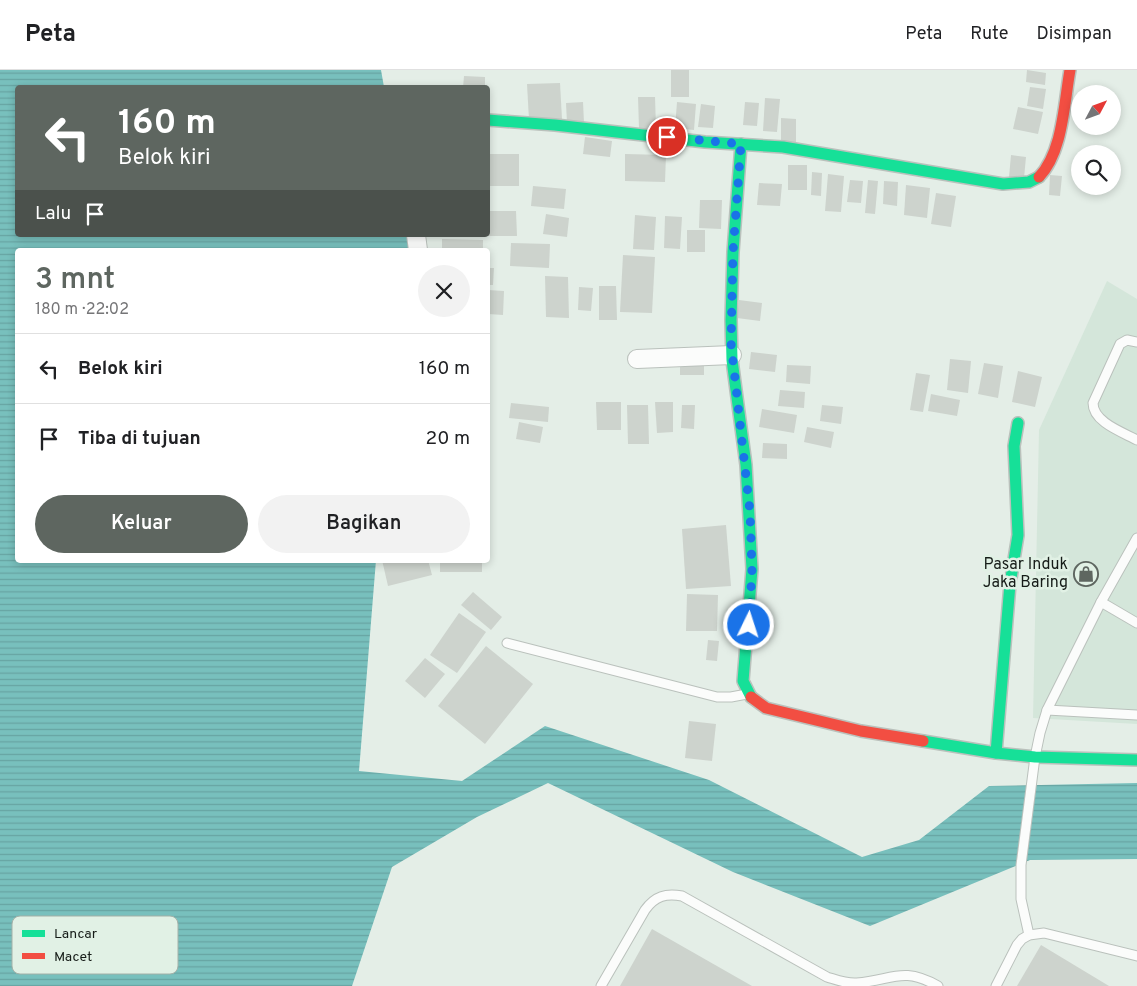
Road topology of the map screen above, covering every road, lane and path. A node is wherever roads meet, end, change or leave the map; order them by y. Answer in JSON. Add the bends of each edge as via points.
{"nodes":[{"id":1,"x":1070,"y":70,"type":"edge"},
{"id":2,"x":490,"y":120,"type":"edge"},
{"id":3,"x":741,"y":144,"type":"junction"},
{"id":4,"x":1137,"y":342,"type":"edge"},
{"id":5,"x":732,"y":355,"type":"junction"},
{"id":6,"x":637,"y":359,"type":"dead end"},
{"id":7,"x":1018,"y":423,"type":"dead end"},
{"id":8,"x":1137,"y":440,"type":"edge"},
{"id":9,"x":1137,"y":538,"type":"edge"},
{"id":10,"x":1101,"y":602,"type":"junction"},
{"id":11,"x":1137,"y":624,"type":"edge"},
{"id":12,"x":507,"y":643,"type":"dead end"},
{"id":13,"x":747,"y":694,"type":"junction"},
{"id":14,"x":1047,"y":710,"type":"junction"},
{"id":15,"x":1137,"y":715,"type":"edge"},
{"id":16,"x":996,"y":753,"type":"junction"},
{"id":17,"x":1137,"y":760,"type":"edge"},
{"id":18,"x":1035,"y":761,"type":"junction"},
{"id":19,"x":1029,"y":935,"type":"junction"},
{"id":20,"x":1137,"y":956,"type":"edge"},
{"id":21,"x":601,"y":986,"type":"edge"},
{"id":22,"x":938,"y":986,"type":"edge"},
{"id":23,"x":996,"y":986,"type":"edge"}],
"edges":[{"from":1,"to":3,"type":"street","via":[[1058,145],[1052,160],[1036,178],[1017,184],[783,147]]},
{"from":2,"to":3,"type":"street"},
{"from":3,"to":5,"type":"street","via":[[733,252]]},
{"from":4,"to":8,"type":"lane","via":[[1127,340],[1120,344],[1093,403],[1098,417]]},
{"from":5,"to":6,"type":"street"},
{"from":5,"to":13,"type":"street","via":[[750,512],[752,570],[743,682]]},
{"from":7,"to":16,"type":"street","via":[[1014,446],[1018,535],[1010,584]]},
{"from":9,"to":10,"type":"lane"},
{"from":10,"to":11,"type":"lane"},
{"from":10,"to":14,"type":"lane"},
{"from":12,"to":13,"type":"lane","via":[[717,697]]},
{"from":13,"to":16,"type":"street","via":[[755,702],[779,712],[861,731]]},
{"from":14,"to":15,"type":"lane"},
{"from":14,"to":18,"type":"lane"},
{"from":16,"to":18,"type":"street"},
{"from":17,"to":18,"type":"street"},
{"from":18,"to":19,"type":"lane","via":[[1021,865],[1021,899]]},
{"from":19,"to":20,"type":"lane","via":[[1044,933]]},
{"from":19,"to":23,"type":"lane","via":[[1017,944]]},
{"from":21,"to":22,"type":"lane","via":[[645,910],[659,896],[671,894],[682,896],[841,982],[856,983],[909,975]]}]}
